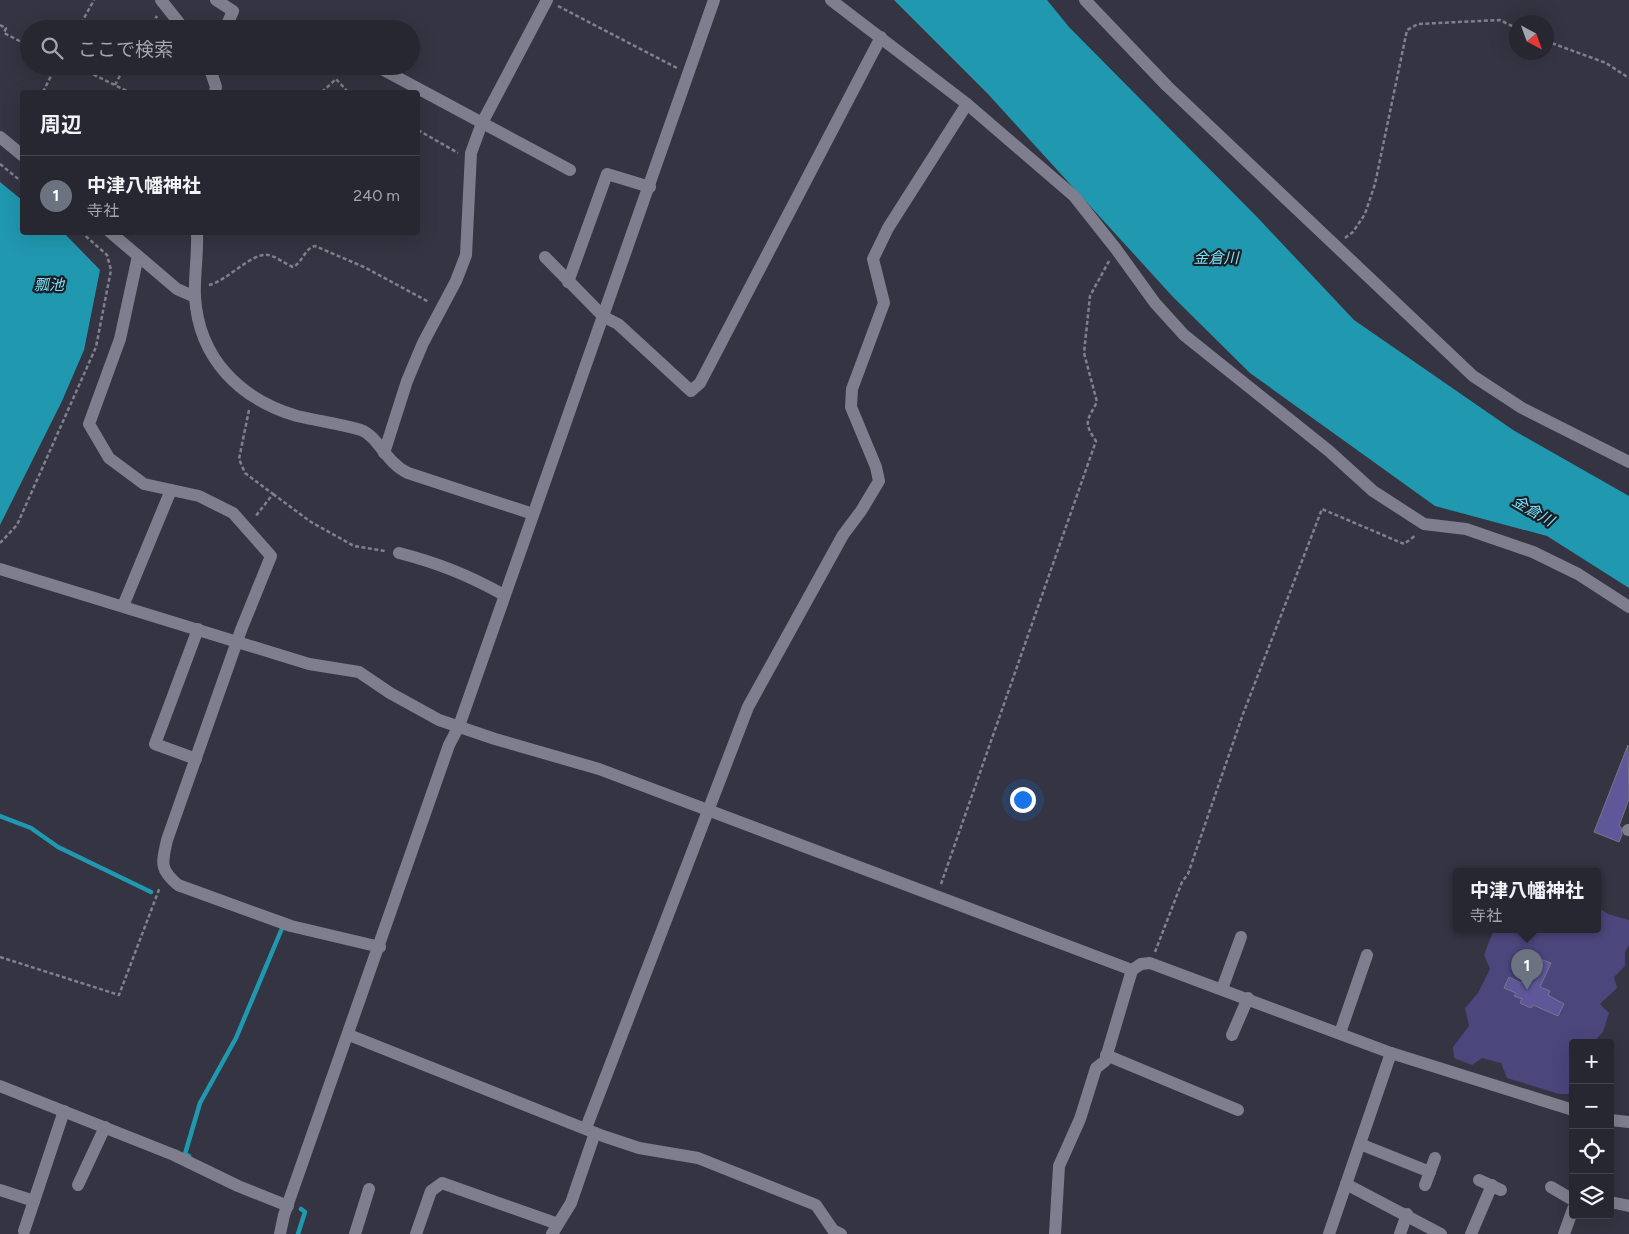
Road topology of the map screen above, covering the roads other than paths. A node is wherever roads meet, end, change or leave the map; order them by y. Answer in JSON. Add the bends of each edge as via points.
{"nodes":[{"id":1,"x":161,"y":0,"type":"edge"},
{"id":2,"x":216,"y":0,"type":"edge"},
{"id":3,"x":714,"y":0,"type":"edge"},
{"id":4,"x":831,"y":0,"type":"edge"},
{"id":5,"x":1085,"y":0,"type":"edge"},
{"id":6,"x":552,"y":2,"type":"edge"},
{"id":7,"x":177,"y":20,"type":"edge"},
{"id":8,"x":229,"y":20,"type":"edge"},
{"id":9,"x":881,"y":37,"type":"junction"},
{"id":10,"x":212,"y":75,"type":"edge"},
{"id":11,"x":393,"y":75,"type":"edge"},
{"id":12,"x":215,"y":90,"type":"edge"},
{"id":13,"x":967,"y":104,"type":"junction"},
{"id":14,"x":482,"y":123,"type":"junction"},
{"id":15,"x":0,"y":137,"type":"edge"},
{"id":16,"x":20,"y":154,"type":"edge"},
{"id":17,"x":570,"y":170,"type":"dead end"},
{"id":18,"x":650,"y":187,"type":"junction"},
{"id":19,"x":114,"y":235,"type":"edge"},
{"id":20,"x":197,"y":235,"type":"edge"},
{"id":21,"x":138,"y":256,"type":"junction"},
{"id":22,"x":545,"y":257,"type":"dead end"},
{"id":23,"x":568,"y":282,"type":"junction"},
{"id":24,"x":195,"y":292,"type":"junction"},
{"id":25,"x":604,"y":317,"type":"junction"},
{"id":26,"x":384,"y":453,"type":"junction"},
{"id":27,"x":1629,"y":462,"type":"edge"},
{"id":28,"x":171,"y":490,"type":"junction"},
{"id":29,"x":534,"y":514,"type":"junction"},
{"id":30,"x":399,"y":553,"type":"road end"},
{"id":31,"x":0,"y":569,"type":"edge"},
{"id":32,"x":504,"y":595,"type":"junction"},
{"id":33,"x":123,"y":606,"type":"junction"},
{"id":34,"x":1629,"y":607,"type":"edge"},
{"id":35,"x":198,"y":629,"type":"junction"},
{"id":36,"x":238,"y":641,"type":"junction"},
{"id":37,"x":459,"y":726,"type":"junction"},
{"id":38,"x":196,"y":759,"type":"junction"},
{"id":39,"x":706,"y":811,"type":"junction"},
{"id":40,"x":1241,"y":937,"type":"dead end"},
{"id":41,"x":380,"y":947,"type":"junction"},
{"id":42,"x":1368,"y":955,"type":"dead end"},
{"id":43,"x":1132,"y":970,"type":"junction"},
{"id":44,"x":1222,"y":988,"type":"junction"},
{"id":45,"x":1248,"y":998,"type":"junction"},
{"id":46,"x":1340,"y":1033,"type":"junction"},
{"id":47,"x":349,"y":1035,"type":"junction"},
{"id":48,"x":1232,"y":1036,"type":"dead end"},
{"id":49,"x":1391,"y":1053,"type":"junction"},
{"id":50,"x":1106,"y":1055,"type":"junction"},
{"id":51,"x":0,"y":1086,"type":"edge"},
{"id":52,"x":1569,"y":1109,"type":"edge"},
{"id":53,"x":1238,"y":1110,"type":"dead end"},
{"id":54,"x":64,"y":1111,"type":"junction"},
{"id":55,"x":1614,"y":1120,"type":"edge"},
{"id":56,"x":1629,"y":1122,"type":"edge"},
{"id":57,"x":105,"y":1127,"type":"junction"},
{"id":58,"x":591,"y":1130,"type":"junction"},
{"id":59,"x":1360,"y":1144,"type":"junction"},
{"id":60,"x":1435,"y":1158,"type":"dead end"},
{"id":61,"x":1430,"y":1172,"type":"junction"},
{"id":62,"x":1479,"y":1180,"type":"dead end"},
{"id":63,"x":1346,"y":1184,"type":"junction"},
{"id":64,"x":78,"y":1185,"type":"dead end"},
{"id":65,"x":1425,"y":1186,"type":"dead end"},
{"id":66,"x":1551,"y":1187,"type":"dead end"},
{"id":67,"x":0,"y":1190,"type":"edge"},
{"id":68,"x":369,"y":1190,"type":"dead end"},
{"id":69,"x":1569,"y":1198,"type":"edge"},
{"id":70,"x":34,"y":1201,"type":"junction"},
{"id":71,"x":1614,"y":1203,"type":"edge"},
{"id":72,"x":288,"y":1206,"type":"junction"},
{"id":73,"x":1629,"y":1206,"type":"edge"},
{"id":74,"x":1407,"y":1214,"type":"junction"},
{"id":75,"x":1569,"y":1219,"type":"edge"},
{"id":76,"x":555,"y":1229,"type":"edge"},
{"id":77,"x":24,"y":1231,"type":"dead end"},
{"id":78,"x":280,"y":1234,"type":"edge"},
{"id":79,"x":355,"y":1234,"type":"edge"},
{"id":80,"x":416,"y":1234,"type":"edge"},
{"id":81,"x":841,"y":1234,"type":"edge"},
{"id":82,"x":1055,"y":1234,"type":"edge"},
{"id":83,"x":1329,"y":1234,"type":"edge"},
{"id":84,"x":1400,"y":1234,"type":"edge"},
{"id":85,"x":1441,"y":1234,"type":"edge"},
{"id":86,"x":1471,"y":1234,"type":"edge"},
{"id":87,"x":1564,"y":1234,"type":"edge"}],
"edges":[{"from":1,"to":7,"type":"street"},
{"from":2,"to":8,"type":"street","via":[[233,11]]},
{"from":3,"to":18,"type":"street"},
{"from":4,"to":9,"type":"street"},
{"from":5,"to":27,"type":"street","via":[[1167,86],[1472,376],[1522,408]]},
{"from":6,"to":14,"type":"street"},
{"from":9,"to":13,"type":"street"},
{"from":9,"to":25,"type":"street","via":[[700,383],[691,391],[618,324]]},
{"from":10,"to":12,"type":"street"},
{"from":11,"to":14,"type":"street"},
{"from":13,"to":34,"type":"street","via":[[1074,196],[1184,335],[1373,490],[1424,524],[1466,529],[1533,552],[1578,574]]},
{"from":13,"to":39,"type":"street","via":[[888,228],[873,260],[884,304],[852,389],[851,407],[879,481],[843,534],[748,707]]},
{"from":14,"to":17,"type":"street"},
{"from":14,"to":26,"type":"street","via":[[471,160],[466,255],[407,381]]},
{"from":15,"to":16,"type":"street"},
{"from":18,"to":23,"type":"street","via":[[608,174]]},
{"from":18,"to":25,"type":"street"},
{"from":19,"to":21,"type":"street"},
{"from":20,"to":24,"type":"street"},
{"from":21,"to":24,"type":"street","via":[[178,289]]},
{"from":21,"to":28,"type":"street","via":[[120,340],[89,424],[109,458],[144,484]]},
{"from":22,"to":23,"type":"street"},
{"from":23,"to":25,"type":"street"},
{"from":24,"to":26,"type":"street","via":[[202,333],[210,354],[252,397],[296,415],[362,431],[373,438]]},
{"from":25,"to":29,"type":"street"},
{"from":26,"to":29,"type":"street","via":[[398,468],[408,473]]},
{"from":28,"to":33,"type":"street"},
{"from":28,"to":36,"type":"street","via":[[199,496],[233,512],[271,556]]},
{"from":29,"to":32,"type":"street"},
{"from":30,"to":32,"type":"street","via":[[442,564]]},
{"from":31,"to":33,"type":"street"},
{"from":32,"to":37,"type":"street"},
{"from":33,"to":35,"type":"street"},
{"from":35,"to":36,"type":"street"},
{"from":35,"to":38,"type":"street","via":[[155,744]]},
{"from":36,"to":37,"type":"street","via":[[309,664],[359,672],[439,720]]},
{"from":36,"to":38,"type":"street"},
{"from":37,"to":39,"type":"street","via":[[599,769]]},
{"from":37,"to":41,"type":"street","via":[[449,745]]},
{"from":38,"to":41,"type":"street","via":[[167,840],[162,864],[166,875],[178,884],[291,926]]},
{"from":39,"to":43,"type":"street"},
{"from":39,"to":58,"type":"street"},
{"from":40,"to":44,"type":"street"},
{"from":41,"to":47,"type":"street"},
{"from":42,"to":46,"type":"street"},
{"from":43,"to":44,"type":"street","via":[[1150,963]]},
{"from":43,"to":50,"type":"street"},
{"from":44,"to":45,"type":"street"},
{"from":45,"to":46,"type":"street"},
{"from":45,"to":48,"type":"street"},
{"from":46,"to":49,"type":"street"},
{"from":47,"to":58,"type":"street"},
{"from":47,"to":72,"type":"street"},
{"from":49,"to":52,"type":"street"},
{"from":49,"to":59,"type":"street"},
{"from":50,"to":53,"type":"street"},
{"from":50,"to":82,"type":"street","via":[[1096,1068],[1080,1119],[1059,1166]]},
{"from":51,"to":54,"type":"street"},
{"from":54,"to":57,"type":"street"},
{"from":54,"to":70,"type":"street"},
{"from":55,"to":56,"type":"street"},
{"from":57,"to":64,"type":"street"},
{"from":57,"to":72,"type":"street"},
{"from":58,"to":76,"type":"street","via":[[571,1203]]},
{"from":58,"to":81,"type":"street","via":[[639,1148],[698,1158],[816,1205],[833,1230]]},
{"from":59,"to":61,"type":"street"},
{"from":59,"to":63,"type":"street"},
{"from":60,"to":61,"type":"street"},
{"from":61,"to":65,"type":"street"},
{"from":62,"to":86,"type":"street","via":[[1496,1188]]},
{"from":63,"to":74,"type":"street"},
{"from":63,"to":83,"type":"street"},
{"from":66,"to":69,"type":"street"},
{"from":67,"to":70,"type":"street"},
{"from":68,"to":79,"type":"street"},
{"from":70,"to":77,"type":"street"},
{"from":71,"to":73,"type":"street"},
{"from":72,"to":78,"type":"street"},
{"from":74,"to":84,"type":"street"},
{"from":74,"to":85,"type":"street"},
{"from":75,"to":87,"type":"street"},
{"from":76,"to":80,"type":"street","via":[[442,1183],[431,1191]]}]}
